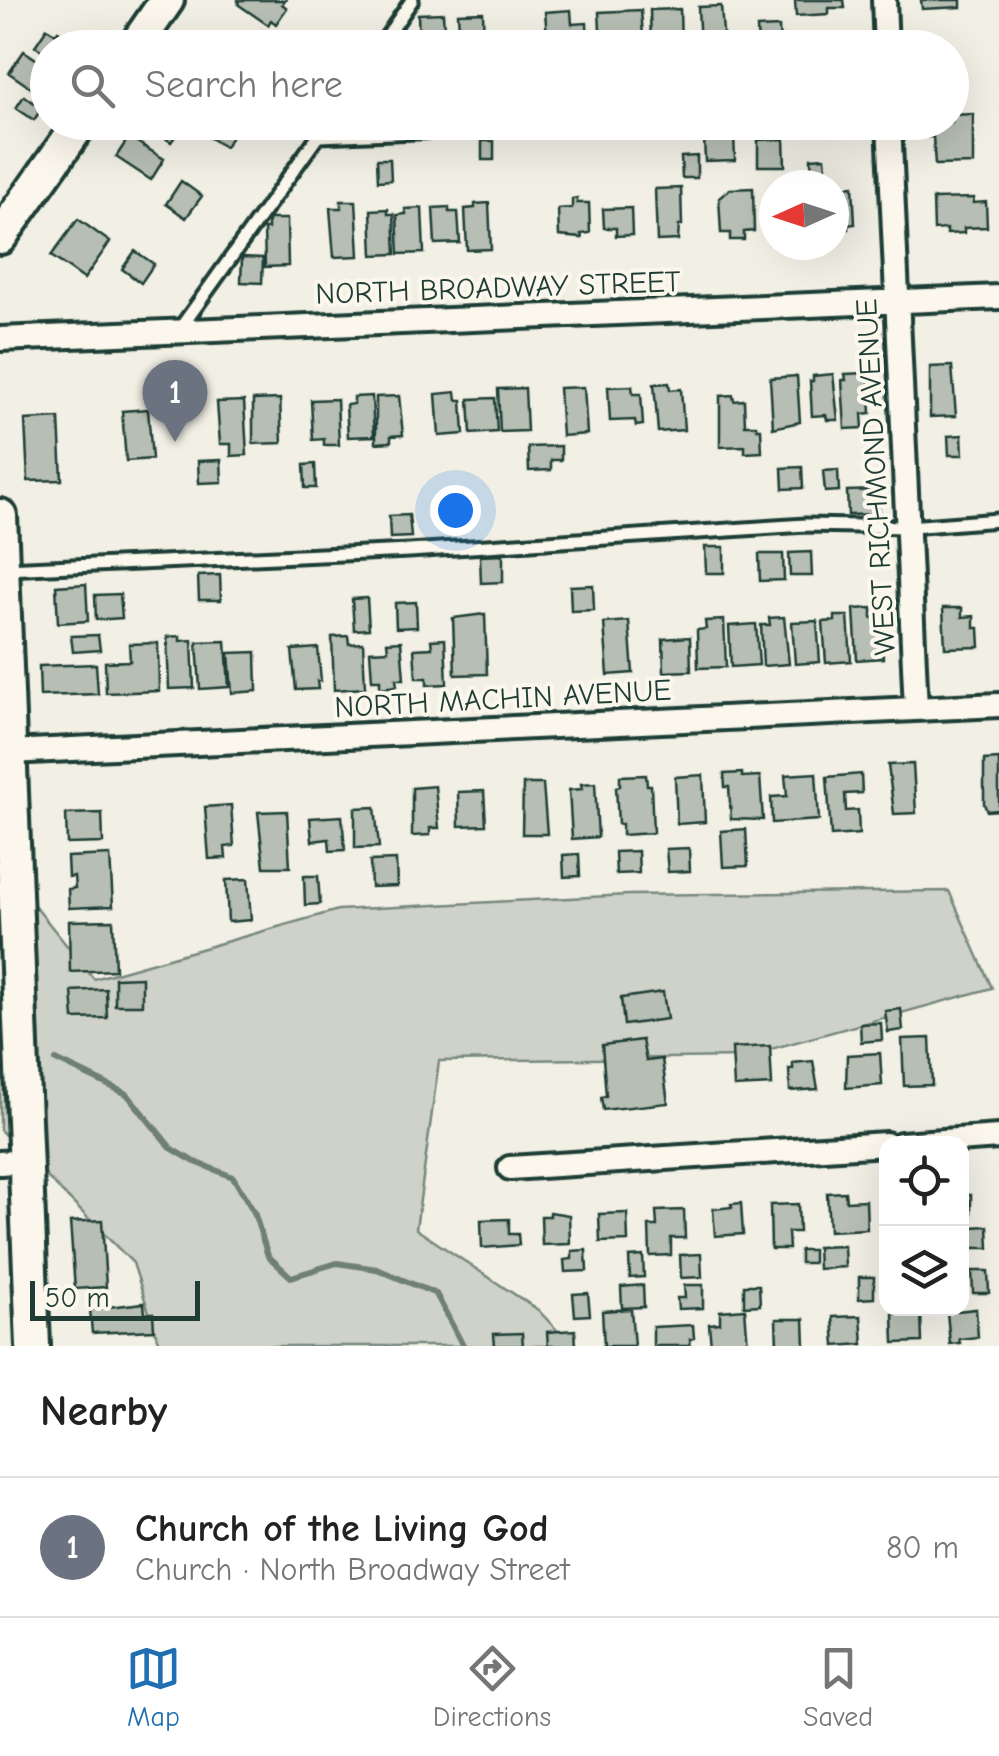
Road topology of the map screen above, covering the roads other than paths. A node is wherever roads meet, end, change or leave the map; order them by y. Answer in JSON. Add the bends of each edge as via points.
{"nodes":[{"id":1,"x":167,"y":0,"type":"edge"},
{"id":2,"x":412,"y":0,"type":"edge"},
{"id":3,"x":884,"y":0,"type":"edge"},
{"id":4,"x":146,"y":30,"type":"edge"},
{"id":5,"x":392,"y":30,"type":"edge"},
{"id":6,"x":885,"y":30,"type":"edge"},
{"id":7,"x":68,"y":140,"type":"edge"},
{"id":8,"x":316,"y":140,"type":"edge"},
{"id":9,"x":890,"y":140,"type":"edge"},
{"id":10,"x":0,"y":237,"type":"edge"},
{"id":11,"x":999,"y":298,"type":"edge"},
{"id":12,"x":898,"y":300,"type":"junction"},
{"id":13,"x":178,"y":332,"type":"junction"},
{"id":14,"x":0,"y":338,"type":"edge"},
{"id":15,"x":0,"y":516,"type":"edge"},
{"id":16,"x":999,"y":520,"type":"edge"},
{"id":17,"x":908,"y":527,"type":"junction"},
{"id":18,"x":2,"y":570,"type":"edge"},
{"id":19,"x":999,"y":705,"type":"edge"},
{"id":20,"x":916,"y":709,"type":"junction"},
{"id":21,"x":9,"y":752,"type":"junction"},
{"id":22,"x":999,"y":1138,"type":"edge"},
{"id":23,"x":969,"y":1140,"type":"edge"},
{"id":24,"x":879,"y":1144,"type":"edge"},
{"id":25,"x":13,"y":1162,"type":"edge"},
{"id":26,"x":510,"y":1168,"type":"dead end"},
{"id":27,"x":33,"y":1346,"type":"edge"}],
"edges":[{"from":1,"to":4,"type":"street"},
{"from":2,"to":5,"type":"lane"},
{"from":3,"to":6,"type":"street"},
{"from":7,"to":10,"type":"street"},
{"from":8,"to":13,"type":"lane"},
{"from":9,"to":12,"type":"street","name":"WEST RICHMOND AVENUE"},
{"from":11,"to":12,"type":"street","name":"NORTH BROADWAY STREET"},
{"from":12,"to":13,"type":"street","name":"NORTH BROADWAY STREET"},
{"from":12,"to":17,"type":"street","name":"WEST RICHMOND AVENUE"},
{"from":13,"to":14,"type":"street","name":"NORTH BROADWAY STREET"},
{"from":15,"to":18,"type":"street"},
{"from":16,"to":17,"type":"lane"},
{"from":17,"to":18,"type":"lane","via":[[806,526]]},
{"from":17,"to":20,"type":"street","name":"WEST RICHMOND AVENUE"},
{"from":18,"to":21,"type":"street"},
{"from":19,"to":20,"type":"street","name":"NORTH MACHIN AVENUE"},
{"from":20,"to":21,"type":"street","name":"NORTH MACHIN AVENUE"},
{"from":21,"to":25,"type":"street"},
{"from":22,"to":23,"type":"street"},
{"from":24,"to":26,"type":"street"},
{"from":25,"to":27,"type":"street"}]}
